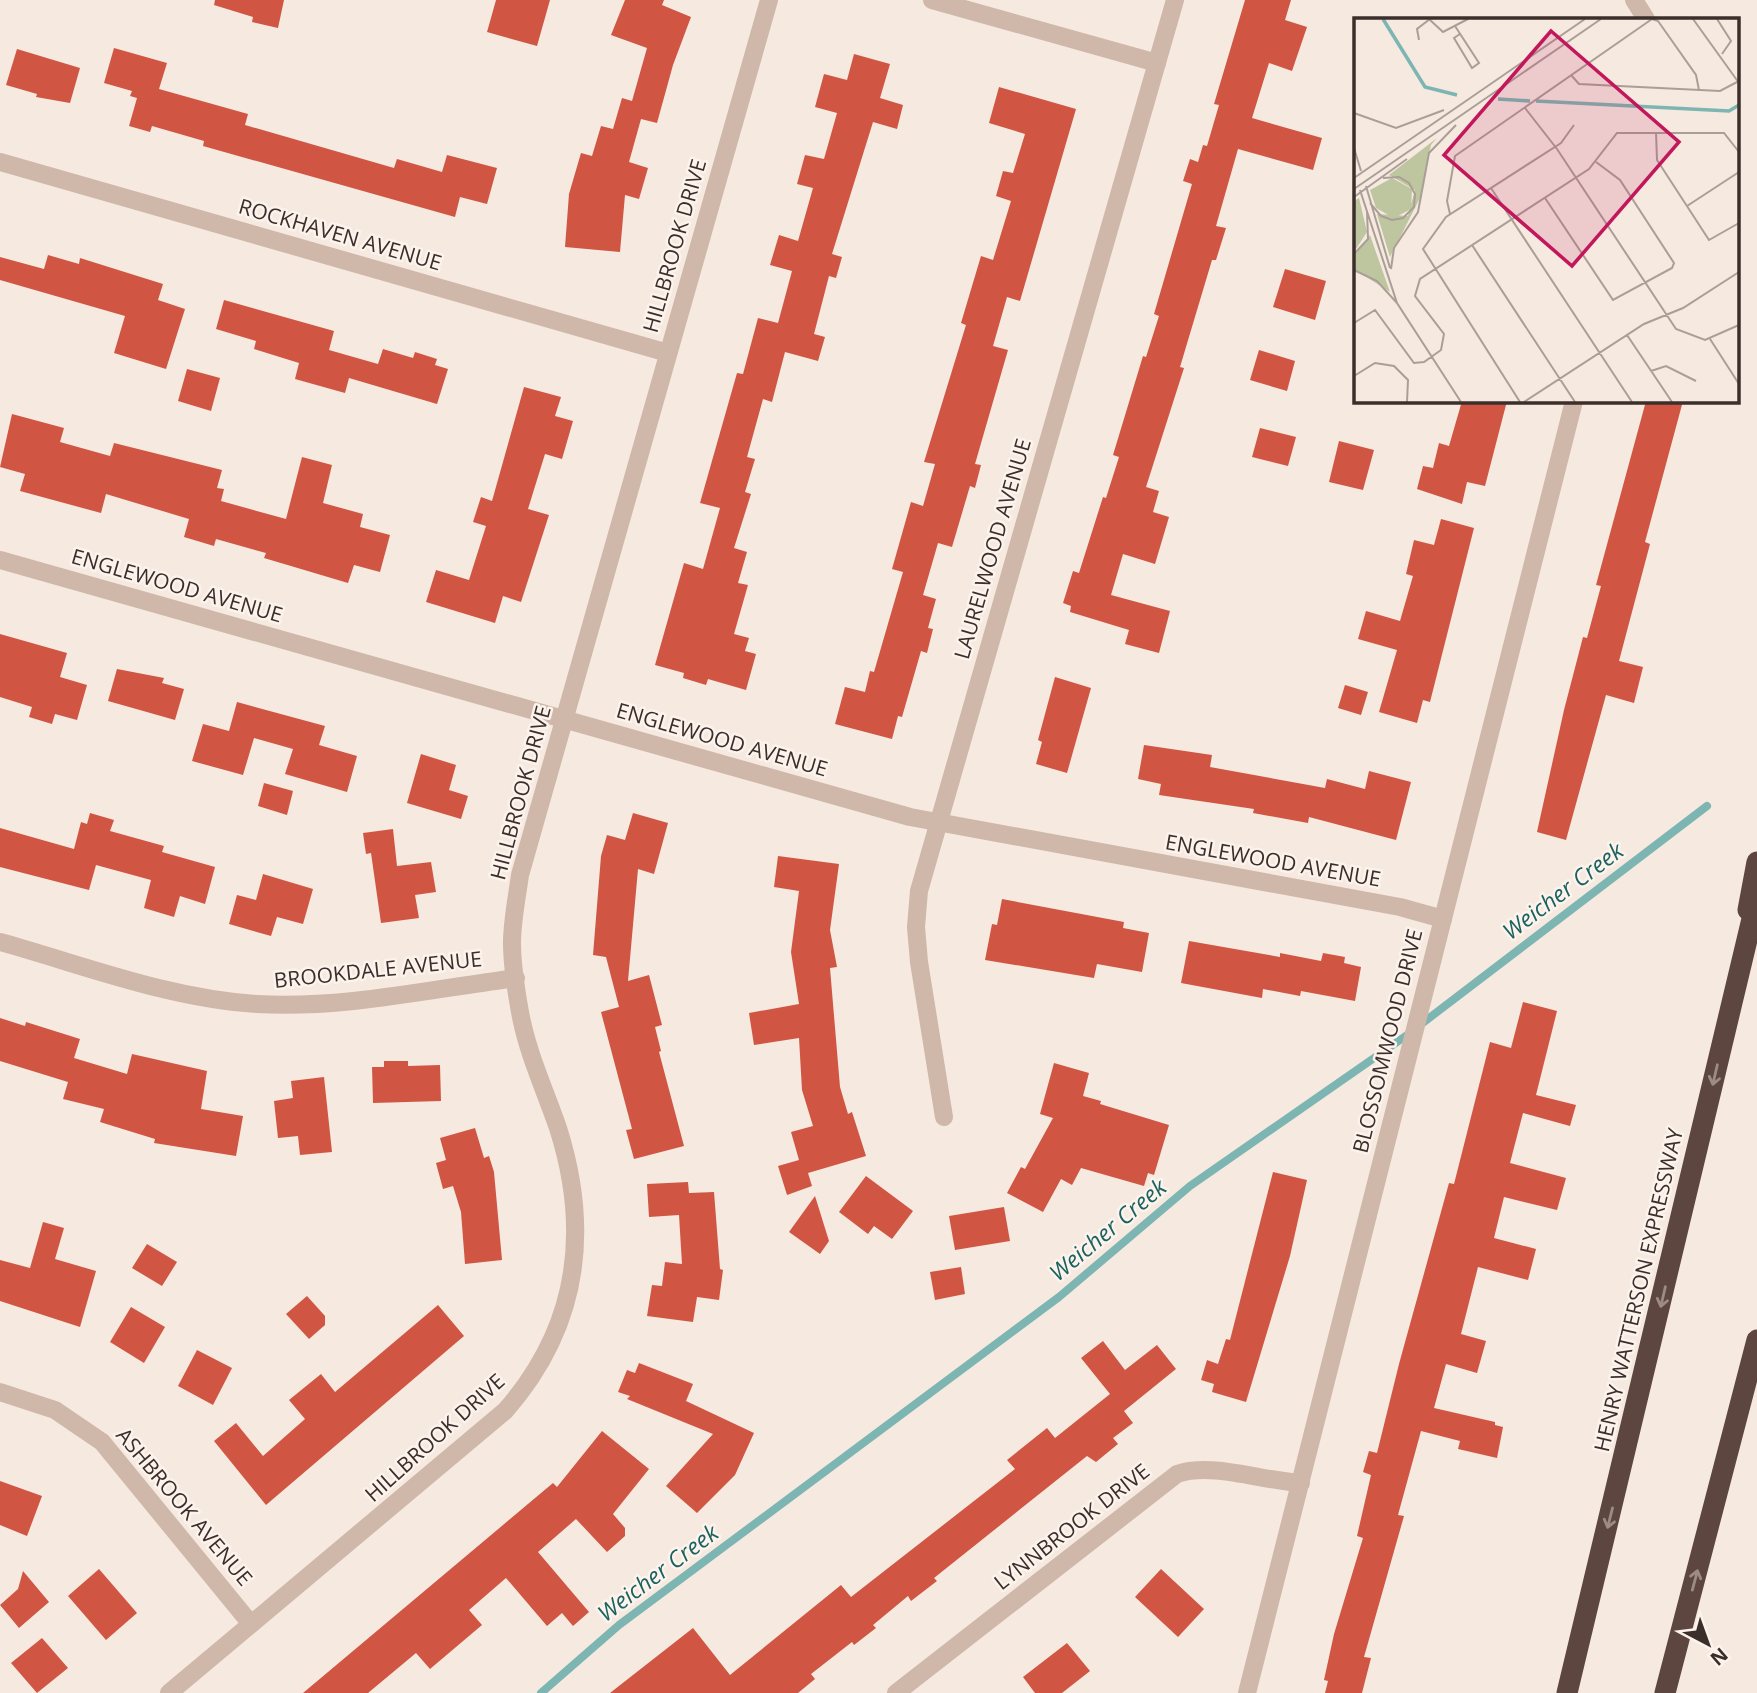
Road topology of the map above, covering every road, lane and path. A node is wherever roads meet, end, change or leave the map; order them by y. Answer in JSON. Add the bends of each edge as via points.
{"nodes":[{"id":1,"x":769,"y":0,"type":"edge"},
{"id":2,"x":932,"y":0,"type":"edge"},
{"id":3,"x":1175,"y":0,"type":"edge"},
{"id":4,"x":1634,"y":0,"type":"edge"},
{"id":5,"x":1645,"y":18,"type":"edge"},
{"id":6,"x":1157,"y":63,"type":"junction"},
{"id":7,"x":0,"y":162,"type":"edge"},
{"id":8,"x":668,"y":353,"type":"junction"},
{"id":9,"x":1574,"y":402,"type":"edge"},
{"id":10,"x":0,"y":560,"type":"edge"},
{"id":11,"x":564,"y":719,"type":"junction"},
{"id":12,"x":938,"y":822,"type":"junction"},
{"id":13,"x":1757,"y":862,"type":"edge"},
{"id":14,"x":1757,"y":898,"type":"edge"},
{"id":15,"x":1443,"y":919,"type":"junction"},
{"id":16,"x":0,"y":942,"type":"edge"},
{"id":17,"x":516,"y":978,"type":"junction"},
{"id":18,"x":1731,"y":1009,"type":"junction"},
{"id":19,"x":944,"y":1117,"type":"dead end"},
{"id":20,"x":1757,"y":1340,"type":"edge"},
{"id":21,"x":0,"y":1392,"type":"edge"},
{"id":22,"x":1301,"y":1483,"type":"junction"},
{"id":23,"x":251,"y":1624,"type":"junction"},
{"id":24,"x":169,"y":1693,"type":"edge"},
{"id":25,"x":896,"y":1693,"type":"edge"},
{"id":26,"x":1247,"y":1693,"type":"edge"},
{"id":27,"x":1567,"y":1693,"type":"edge"},
{"id":28,"x":1665,"y":1693,"type":"edge"}],
"edges":[{"from":1,"to":8,"type":"street","name":"HILLBROOK DRIVE"},
{"from":2,"to":6,"type":"street"},
{"from":3,"to":6,"type":"street","name":"LAURELWOOD AVENUE"},
{"from":4,"to":5,"type":"street"},
{"from":6,"to":12,"type":"street","name":"LAURELWOOD AVENUE"},
{"from":7,"to":8,"type":"street","name":"ROCKHAVEN AVENUE"},
{"from":8,"to":11,"type":"street","name":"HILLBROOK DRIVE"},
{"from":9,"to":15,"type":"street","name":"BLOSSOMWOOD DRIVE"},
{"from":10,"to":11,"type":"street","name":"ENGLEWOOD AVENUE"},
{"from":11,"to":12,"type":"street","name":"ENGLEWOOD AVENUE"},
{"from":11,"to":17,"type":"street","name":"HILLBROOK DRIVE","via":[[520,875],[512,944]]},
{"from":12,"to":15,"type":"street","name":"ENGLEWOOD AVENUE","via":[[1400,907]]},
{"from":12,"to":19,"type":"street","name":"LAURELWOOD AVENUE","via":[[919,891],[916,927]]},
{"from":13,"to":18,"type":"highway"},
{"from":14,"to":18,"type":"highway","name":"HENRY WATTERSON EXPRESSWAY"},
{"from":15,"to":22,"type":"street","name":"BLOSSOMWOOD DRIVE"},
{"from":16,"to":17,"type":"street","name":"BROOKDALE AVENUE","via":[[201,997],[256,1004],[347,1000]]},
{"from":17,"to":23,"type":"street","name":"HILLBROOK DRIVE","via":[[531,1054],[570,1175],[576,1241],[571,1290],[562,1321],[525,1389],[505,1411]]},
{"from":18,"to":27,"type":"highway","name":"HENRY WATTERSON EXPRESSWAY","one_way":true},
{"from":28,"to":20,"type":"highway","one_way":true},
{"from":21,"to":23,"type":"street","name":"ASHBROOK AVENUE","via":[[55,1410],[102,1442]]},
{"from":22,"to":25,"type":"street","name":"LYNNBROOK DRIVE","via":[[1204,1469],[1177,1474]]},
{"from":22,"to":26,"type":"street","name":"BLOSSOMWOOD DRIVE"},
{"from":23,"to":24,"type":"street","name":"HILLBROOK DRIVE"}]}
